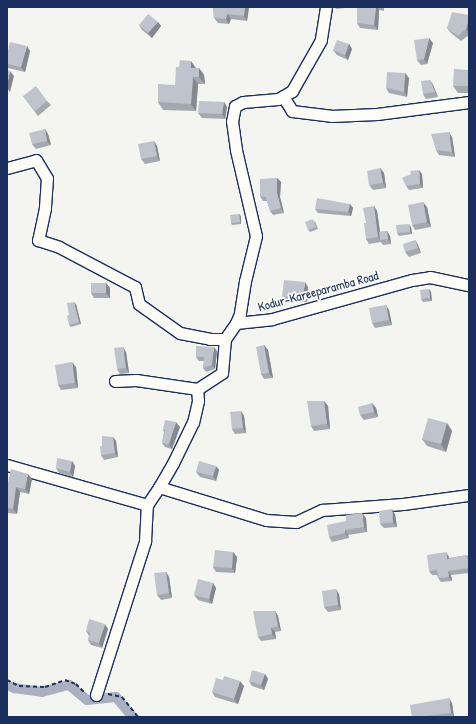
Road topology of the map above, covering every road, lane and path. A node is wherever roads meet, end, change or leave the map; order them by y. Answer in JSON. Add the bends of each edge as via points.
{"nodes":[{"id":1,"x":326,"y":7,"type":"edge"},
{"id":2,"x":284,"y":98,"type":"junction"},
{"id":3,"x":469,"y":102,"type":"edge"},
{"id":4,"x":7,"y":168,"type":"edge"},
{"id":5,"x":469,"y":285,"type":"edge"},
{"id":6,"x":236,"y":323,"type":"junction"},
{"id":7,"x":225,"y":339,"type":"junction"},
{"id":8,"x":115,"y":381,"type":"dead end"},
{"id":9,"x":197,"y":389,"type":"junction"},
{"id":10,"x":7,"y":465,"type":"edge"},
{"id":11,"x":159,"y":487,"type":"junction"},
{"id":12,"x":469,"y":495,"type":"edge"},
{"id":13,"x":147,"y":505,"type":"junction"},
{"id":14,"x":7,"y":680,"type":"edge"},
{"id":15,"x":96,"y":694,"type":"junction"},
{"id":16,"x":138,"y":717,"type":"edge"}],
"edges":[{"from":1,"to":2,"type":"street","via":[[321,40],[292,91]]},
{"from":2,"to":3,"type":"street","via":[[292,111],[331,116],[377,114]]},
{"from":2,"to":6,"type":"street","name":"Kodur-Kareeparamba Road","via":[[243,102],[235,106],[232,120],[236,150],[256,236]]},
{"from":4,"to":7,"type":"street","via":[[36,160],[47,178],[45,208],[38,240],[59,247],[135,287],[139,304],[180,333]]},
{"from":5,"to":6,"type":"street","name":"Kodur-Kareeparamba Road","via":[[430,277],[272,319]]},
{"from":6,"to":7,"type":"street"},
{"from":7,"to":9,"type":"street","via":[[222,373]]},
{"from":8,"to":9,"type":"street","via":[[136,380]]},
{"from":9,"to":11,"type":"street","via":[[198,401],[192,422],[173,464]]},
{"from":10,"to":13,"type":"street"},
{"from":11,"to":12,"type":"street","via":[[266,520],[296,522],[322,510],[403,504]]},
{"from":11,"to":13,"type":"street"},
{"from":13,"to":15,"type":"street","via":[[145,541]]},
{"from":14,"to":15,"type":"path","via":[[19,686],[45,686],[65,680],[76,684],[86,694]]},
{"from":15,"to":16,"type":"path","via":[[122,696]]}]}
